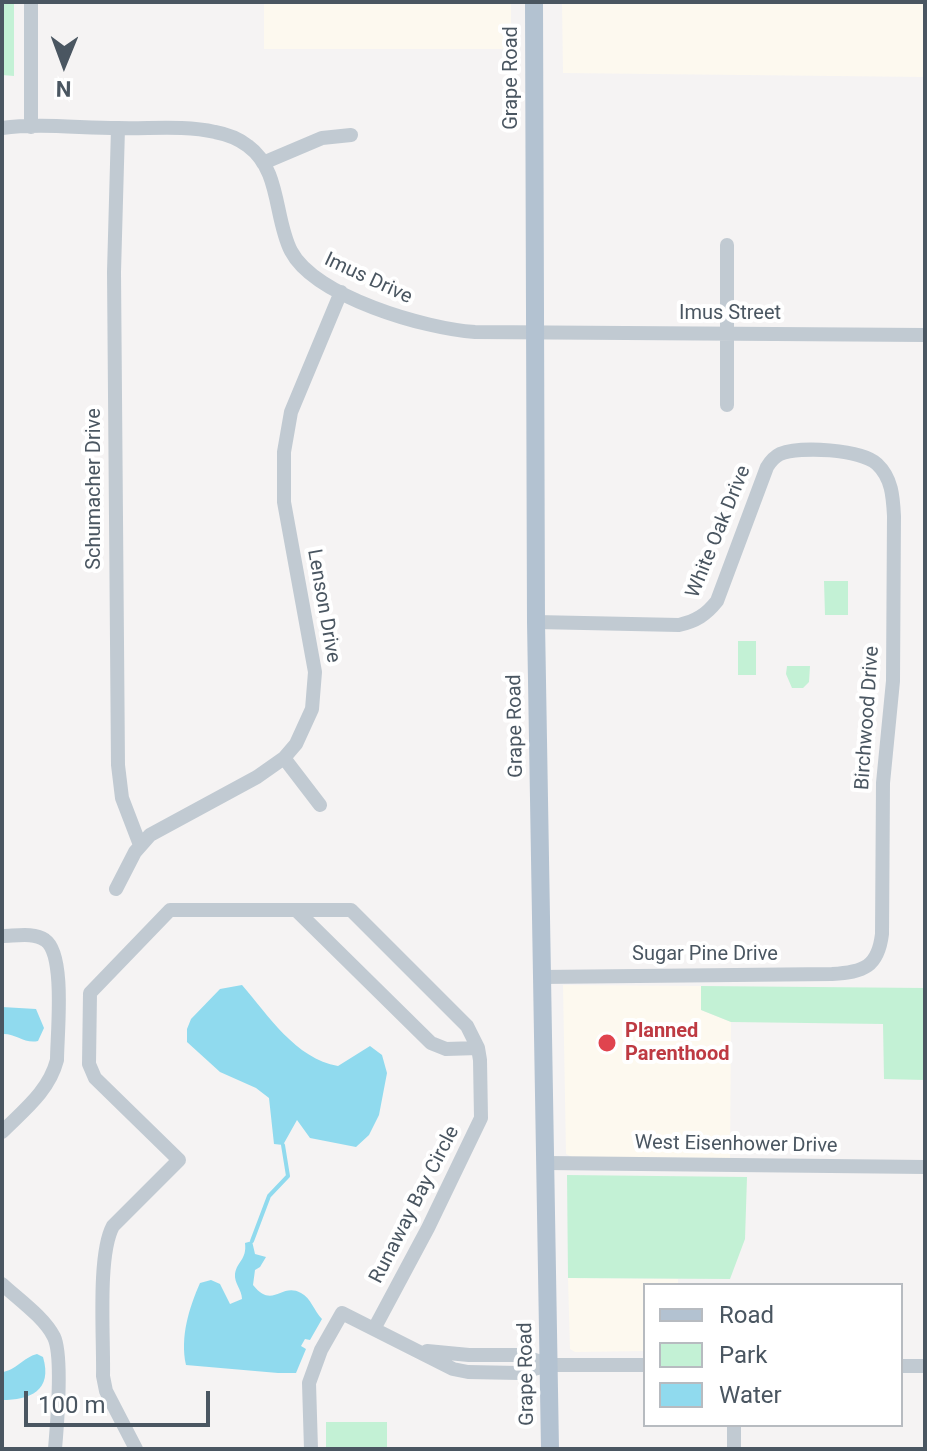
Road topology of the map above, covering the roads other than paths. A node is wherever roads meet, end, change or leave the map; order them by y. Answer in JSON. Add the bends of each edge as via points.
{"nodes":[{"id":1,"x":31,"y":2,"type":"edge"},
{"id":2,"x":534,"y":2,"type":"edge"},
{"id":3,"x":31,"y":127,"type":"junction"},
{"id":4,"x":2,"y":128,"type":"edge"},
{"id":5,"x":118,"y":128,"type":"junction"},
{"id":6,"x":351,"y":135,"type":"dead end"},
{"id":7,"x":263,"y":163,"type":"junction"},
{"id":8,"x":727,"y":245,"type":"dead end"},
{"id":9,"x":341,"y":292,"type":"junction"},
{"id":10,"x":534,"y":332,"type":"junction"},
{"id":11,"x":727,"y":335,"type":"junction"},
{"id":12,"x":925,"y":335,"type":"edge"},
{"id":13,"x":727,"y":405,"type":"dead end"},
{"id":14,"x":883,"y":470,"type":"joint"},
{"id":15,"x":536,"y":622,"type":"junction"},
{"id":16,"x":284,"y":758,"type":"junction"},
{"id":17,"x":320,"y":805,"type":"dead end"},
{"id":18,"x":140,"y":845,"type":"junction"},
{"id":19,"x":116,"y":889,"type":"dead end"},
{"id":20,"x":296,"y":910,"type":"junction"},
{"id":21,"x":2,"y":936,"type":"edge"},
{"id":22,"x":869,"y":967,"type":"joint"},
{"id":23,"x":541,"y":977,"type":"junction"},
{"id":24,"x":478,"y":1048,"type":"junction"},
{"id":25,"x":2,"y":1132,"type":"edge"},
{"id":26,"x":546,"y":1163,"type":"junction"},
{"id":27,"x":925,"y":1167,"type":"edge"},
{"id":28,"x":2,"y":1284,"type":"edge"},
{"id":29,"x":374,"y":1329,"type":"junction"},
{"id":30,"x":549,"y":1365,"type":"junction"},
{"id":31,"x":643,"y":1365,"type":"edge"},
{"id":32,"x":903,"y":1366,"type":"edge"},
{"id":33,"x":925,"y":1366,"type":"edge"},
{"id":34,"x":734,"y":1427,"type":"edge"},
{"id":35,"x":55,"y":1449,"type":"edge"},
{"id":36,"x":136,"y":1449,"type":"edge"},
{"id":37,"x":311,"y":1449,"type":"edge"},
{"id":38,"x":550,"y":1449,"type":"edge"},
{"id":39,"x":734,"y":1449,"type":"edge"}],
"edges":[{"from":1,"to":3,"type":"street"},
{"from":2,"to":10,"type":"main road","name":"Grape Road"},
{"from":3,"to":4,"type":"street","name":"Imus Drive"},
{"from":3,"to":5,"type":"street","name":"Imus Drive"},
{"from":5,"to":7,"type":"street","name":"Imus Drive","via":[[215,132],[250,147]]},
{"from":5,"to":18,"type":"street","name":"Schumacher Drive","via":[[118,765],[122,798]]},
{"from":6,"to":7,"type":"street","via":[[322,138]]},
{"from":7,"to":9,"type":"street","name":"Imus Drive","via":[[291,250],[306,271]]},
{"from":8,"to":11,"type":"street"},
{"from":9,"to":10,"type":"street","name":"Imus Drive","via":[[435,328]]},
{"from":9,"to":16,"type":"street","name":"Lenson Drive","via":[[291,412],[284,452],[284,502],[316,690],[306,725]]},
{"from":10,"to":11,"type":"street","name":"Imus Street"},
{"from":10,"to":15,"type":"main road","name":"Grape Road"},
{"from":11,"to":12,"type":"street","name":"Imus Street"},
{"from":11,"to":13,"type":"street"},
{"from":14,"to":15,"type":"street","name":"White Oak Drive","via":[[865,455],[850,451],[792,451],[772,459],[717,601],[696,621]]},
{"from":14,"to":22,"type":"street","name":"Birchwood Drive","via":[[894,516],[893,681],[883,783],[882,934]]},
{"from":15,"to":23,"type":"main road","name":"Grape Road"},
{"from":16,"to":17,"type":"street"},
{"from":16,"to":18,"type":"street","name":"Lenson Drive"},
{"from":18,"to":19,"type":"street","name":"Lenson Drive"},
{"from":20,"to":24,"type":"street","via":[[431,1043],[446,1049]]},
{"from":20,"to":24,"type":"street","via":[[351,910],[467,1026]]},
{"from":20,"to":36,"type":"street","via":[[170,910],[90,993],[89,1064],[95,1078],[179,1160],[108,1235],[103,1376]]},
{"from":21,"to":25,"type":"street","via":[[46,940],[58,975],[53,1074]]},
{"from":22,"to":23,"type":"street","name":"Sugar Pine Drive","via":[[832,974]]},
{"from":23,"to":26,"type":"main road","name":"Grape Road"},
{"from":24,"to":29,"type":"street","name":"Runaway Bay Circle","via":[[481,1118]]},
{"from":26,"to":27,"type":"street","name":"West Eisenhower Drive"},
{"from":26,"to":30,"type":"main road","name":"Grape Road"},
{"from":28,"to":35,"type":"street","via":[[54,1338]]},
{"from":29,"to":30,"type":"street","via":[[407,1347],[458,1355],[518,1355]]},
{"from":29,"to":37,"type":"street","via":[[342,1313],[321,1350],[309,1383]]},
{"from":30,"to":31,"type":"street"},
{"from":30,"to":38,"type":"main road","name":"Grape Road"},
{"from":32,"to":33,"type":"street"},
{"from":34,"to":39,"type":"street"}]}
